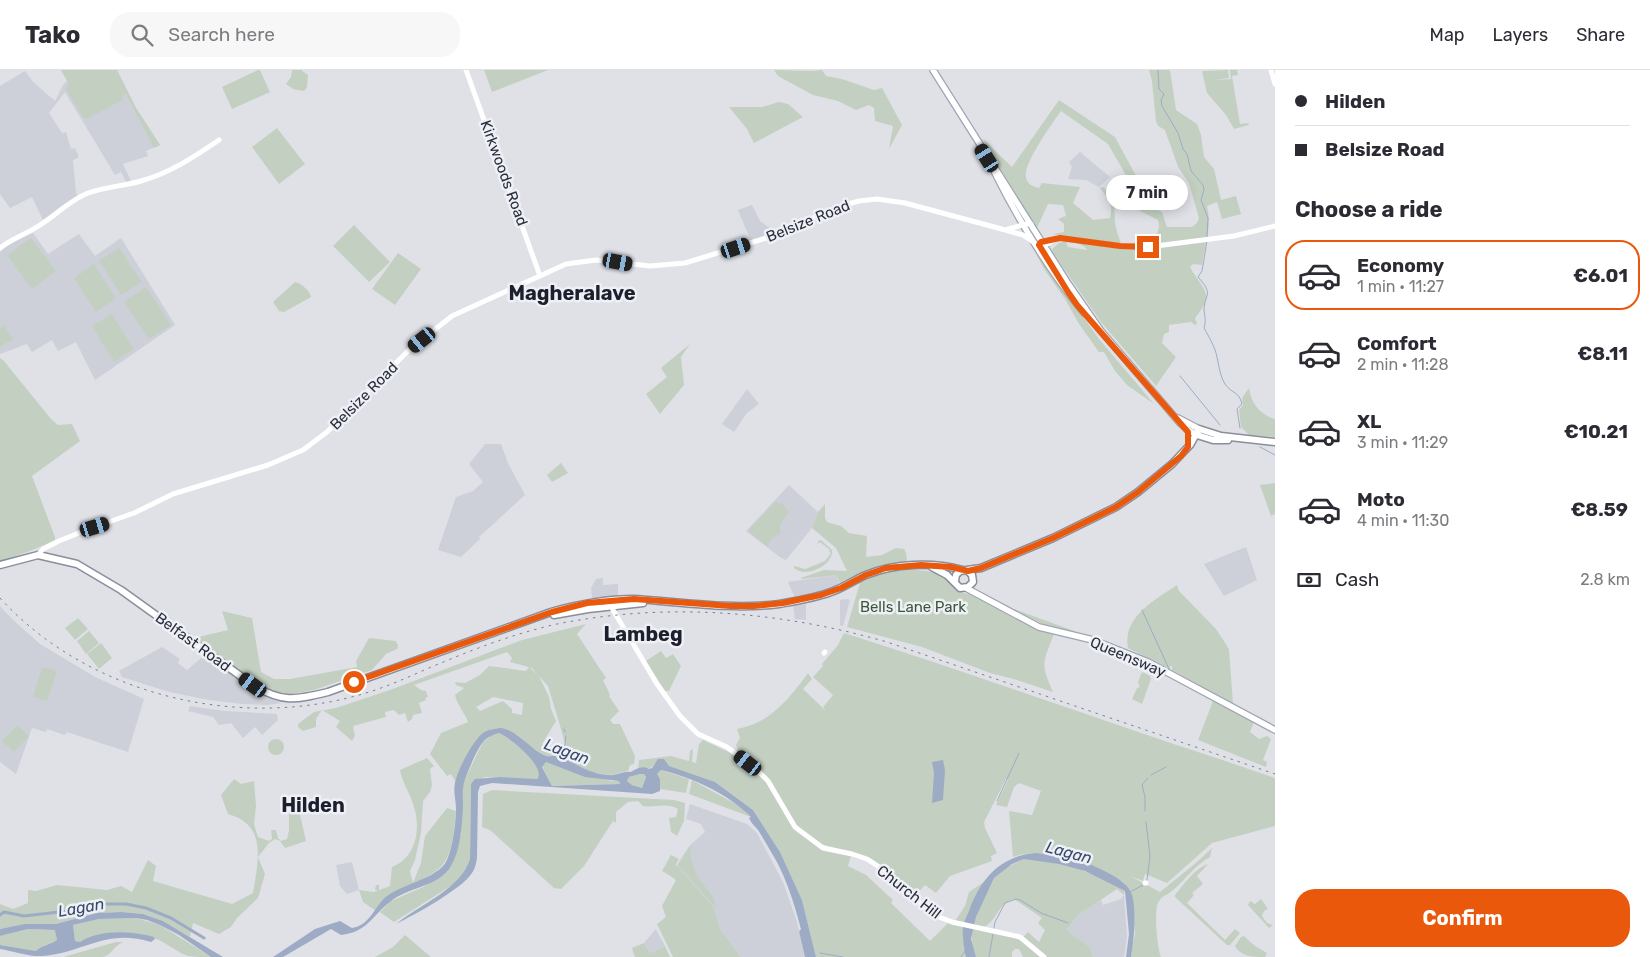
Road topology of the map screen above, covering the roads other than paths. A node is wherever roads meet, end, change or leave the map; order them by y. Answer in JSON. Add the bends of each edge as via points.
{"nodes":[{"id":1,"x":466,"y":70,"type":"edge"},
{"id":2,"x":933,"y":70,"type":"edge"},
{"id":3,"x":1271,"y":70,"type":"edge"},
{"id":4,"x":1275,"y":84,"type":"edge"},
{"id":5,"x":219,"y":140,"type":"dead end"},
{"id":6,"x":987,"y":158,"type":"junction"},
{"id":7,"x":1026,"y":226,"type":"junction"},
{"id":8,"x":1275,"y":226,"type":"edge"},
{"id":9,"x":1005,"y":230,"type":"junction"},
{"id":10,"x":1017,"y":233,"type":"junction"},
{"id":11,"x":1040,"y":245,"type":"junction"},
{"id":12,"x":0,"y":248,"type":"edge"},
{"id":13,"x":540,"y":276,"type":"junction"},
{"id":14,"x":1101,"y":331,"type":"junction"},
{"id":15,"x":1171,"y":412,"type":"junction"},
{"id":16,"x":1188,"y":430,"type":"junction"},
{"id":17,"x":1198,"y":432,"type":"junction"},
{"id":18,"x":1213,"y":440,"type":"junction"},
{"id":19,"x":1255,"y":440,"type":"junction"},
{"id":20,"x":1275,"y":442,"type":"edge"},
{"id":21,"x":1189,"y":446,"type":"junction"},
{"id":22,"x":38,"y":555,"type":"junction"},
{"id":23,"x":0,"y":565,"type":"edge"},
{"id":24,"x":929,"y":566,"type":"junction"},
{"id":25,"x":981,"y":568,"type":"junction"},
{"id":26,"x":965,"y":570,"type":"junction"},
{"id":27,"x":973,"y":580,"type":"junction"},
{"id":28,"x":955,"y":581,"type":"junction"},
{"id":29,"x":966,"y":588,"type":"junction"},
{"id":30,"x":978,"y":593,"type":"junction"},
{"id":31,"x":610,"y":603,"type":"junction"},
{"id":32,"x":1275,"y":730,"type":"edge"},
{"id":33,"x":1044,"y":957,"type":"edge"}],
"edges":[{"from":1,"to":13,"type":"street","name":"Kirkwoods Road"},
{"from":2,"to":6,"type":"main road"},
{"from":3,"to":4,"type":"street"},
{"from":5,"to":12,"type":"street","via":[[166,172],[84,195]]},
{"from":6,"to":7,"type":"main road"},
{"from":6,"to":7,"type":"main road","via":[[1010,192]]},
{"from":7,"to":9,"type":"street"},
{"from":7,"to":10,"type":"street"},
{"from":7,"to":11,"type":"main road"},
{"from":8,"to":11,"type":"street","via":[[1201,242],[1139,247],[1057,238]]},
{"from":9,"to":10,"type":"street","name":"Belsize Road"},
{"from":9,"to":13,"type":"street","name":"Belsize Road","via":[[906,203],[869,200],[841,206],[766,238],[686,263],[650,266],[588,260],[566,264]]},
{"from":10,"to":11,"type":"street","name":"Belsize Road"},
{"from":11,"to":14,"type":"main road"},
{"from":11,"to":14,"type":"main road","via":[[1068,292]]},
{"from":13,"to":22,"type":"street","name":"Belsize Road","via":[[452,316],[409,350],[333,427],[303,450],[268,465],[180,491],[134,514],[59,541]]},
{"from":14,"to":15,"type":"main road"},
{"from":15,"to":16,"type":"main road"},
{"from":15,"to":17,"type":"main road"},
{"from":16,"to":17,"type":"main road"},
{"from":16,"to":21,"type":"main road"},
{"from":17,"to":18,"type":"highway"},
{"from":17,"to":19,"type":"highway"},
{"from":17,"to":21,"type":"highway"},
{"from":18,"to":19,"type":"highway"},
{"from":18,"to":21,"type":"highway"},
{"from":19,"to":20,"type":"highway"},
{"from":21,"to":25,"type":"highway","via":[[1158,476],[1116,507]]},
{"from":22,"to":23,"type":"highway"},
{"from":22,"to":31,"type":"highway","name":"Belfast Road","via":[[77,564],[191,639],[253,685],[282,698],[302,698],[328,692],[526,622]]},
{"from":24,"to":26,"type":"highway"},
{"from":24,"to":28,"type":"highway"},
{"from":24,"to":31,"type":"highway","via":[[886,568],[830,593],[778,604]]},
{"from":25,"to":26,"type":"highway"},
{"from":25,"to":27,"type":"highway"},
{"from":26,"to":27,"type":"highway"},
{"from":26,"to":28,"type":"highway","via":[[956,575]]},
{"from":27,"to":29,"type":"highway"},
{"from":27,"to":30,"type":"main road"},
{"from":28,"to":29,"type":"highway","via":[[958,586]]},
{"from":29,"to":30,"type":"main road","name":"Queensway"},
{"from":30,"to":32,"type":"main road","name":"Queensway","via":[[1039,627],[1093,640],[1148,662]]},
{"from":31,"to":33,"type":"street","name":"Church Hill","via":[[662,691],[690,728],[758,770],[796,827],[823,848],[867,859],[939,916],[1020,937]]}]}
